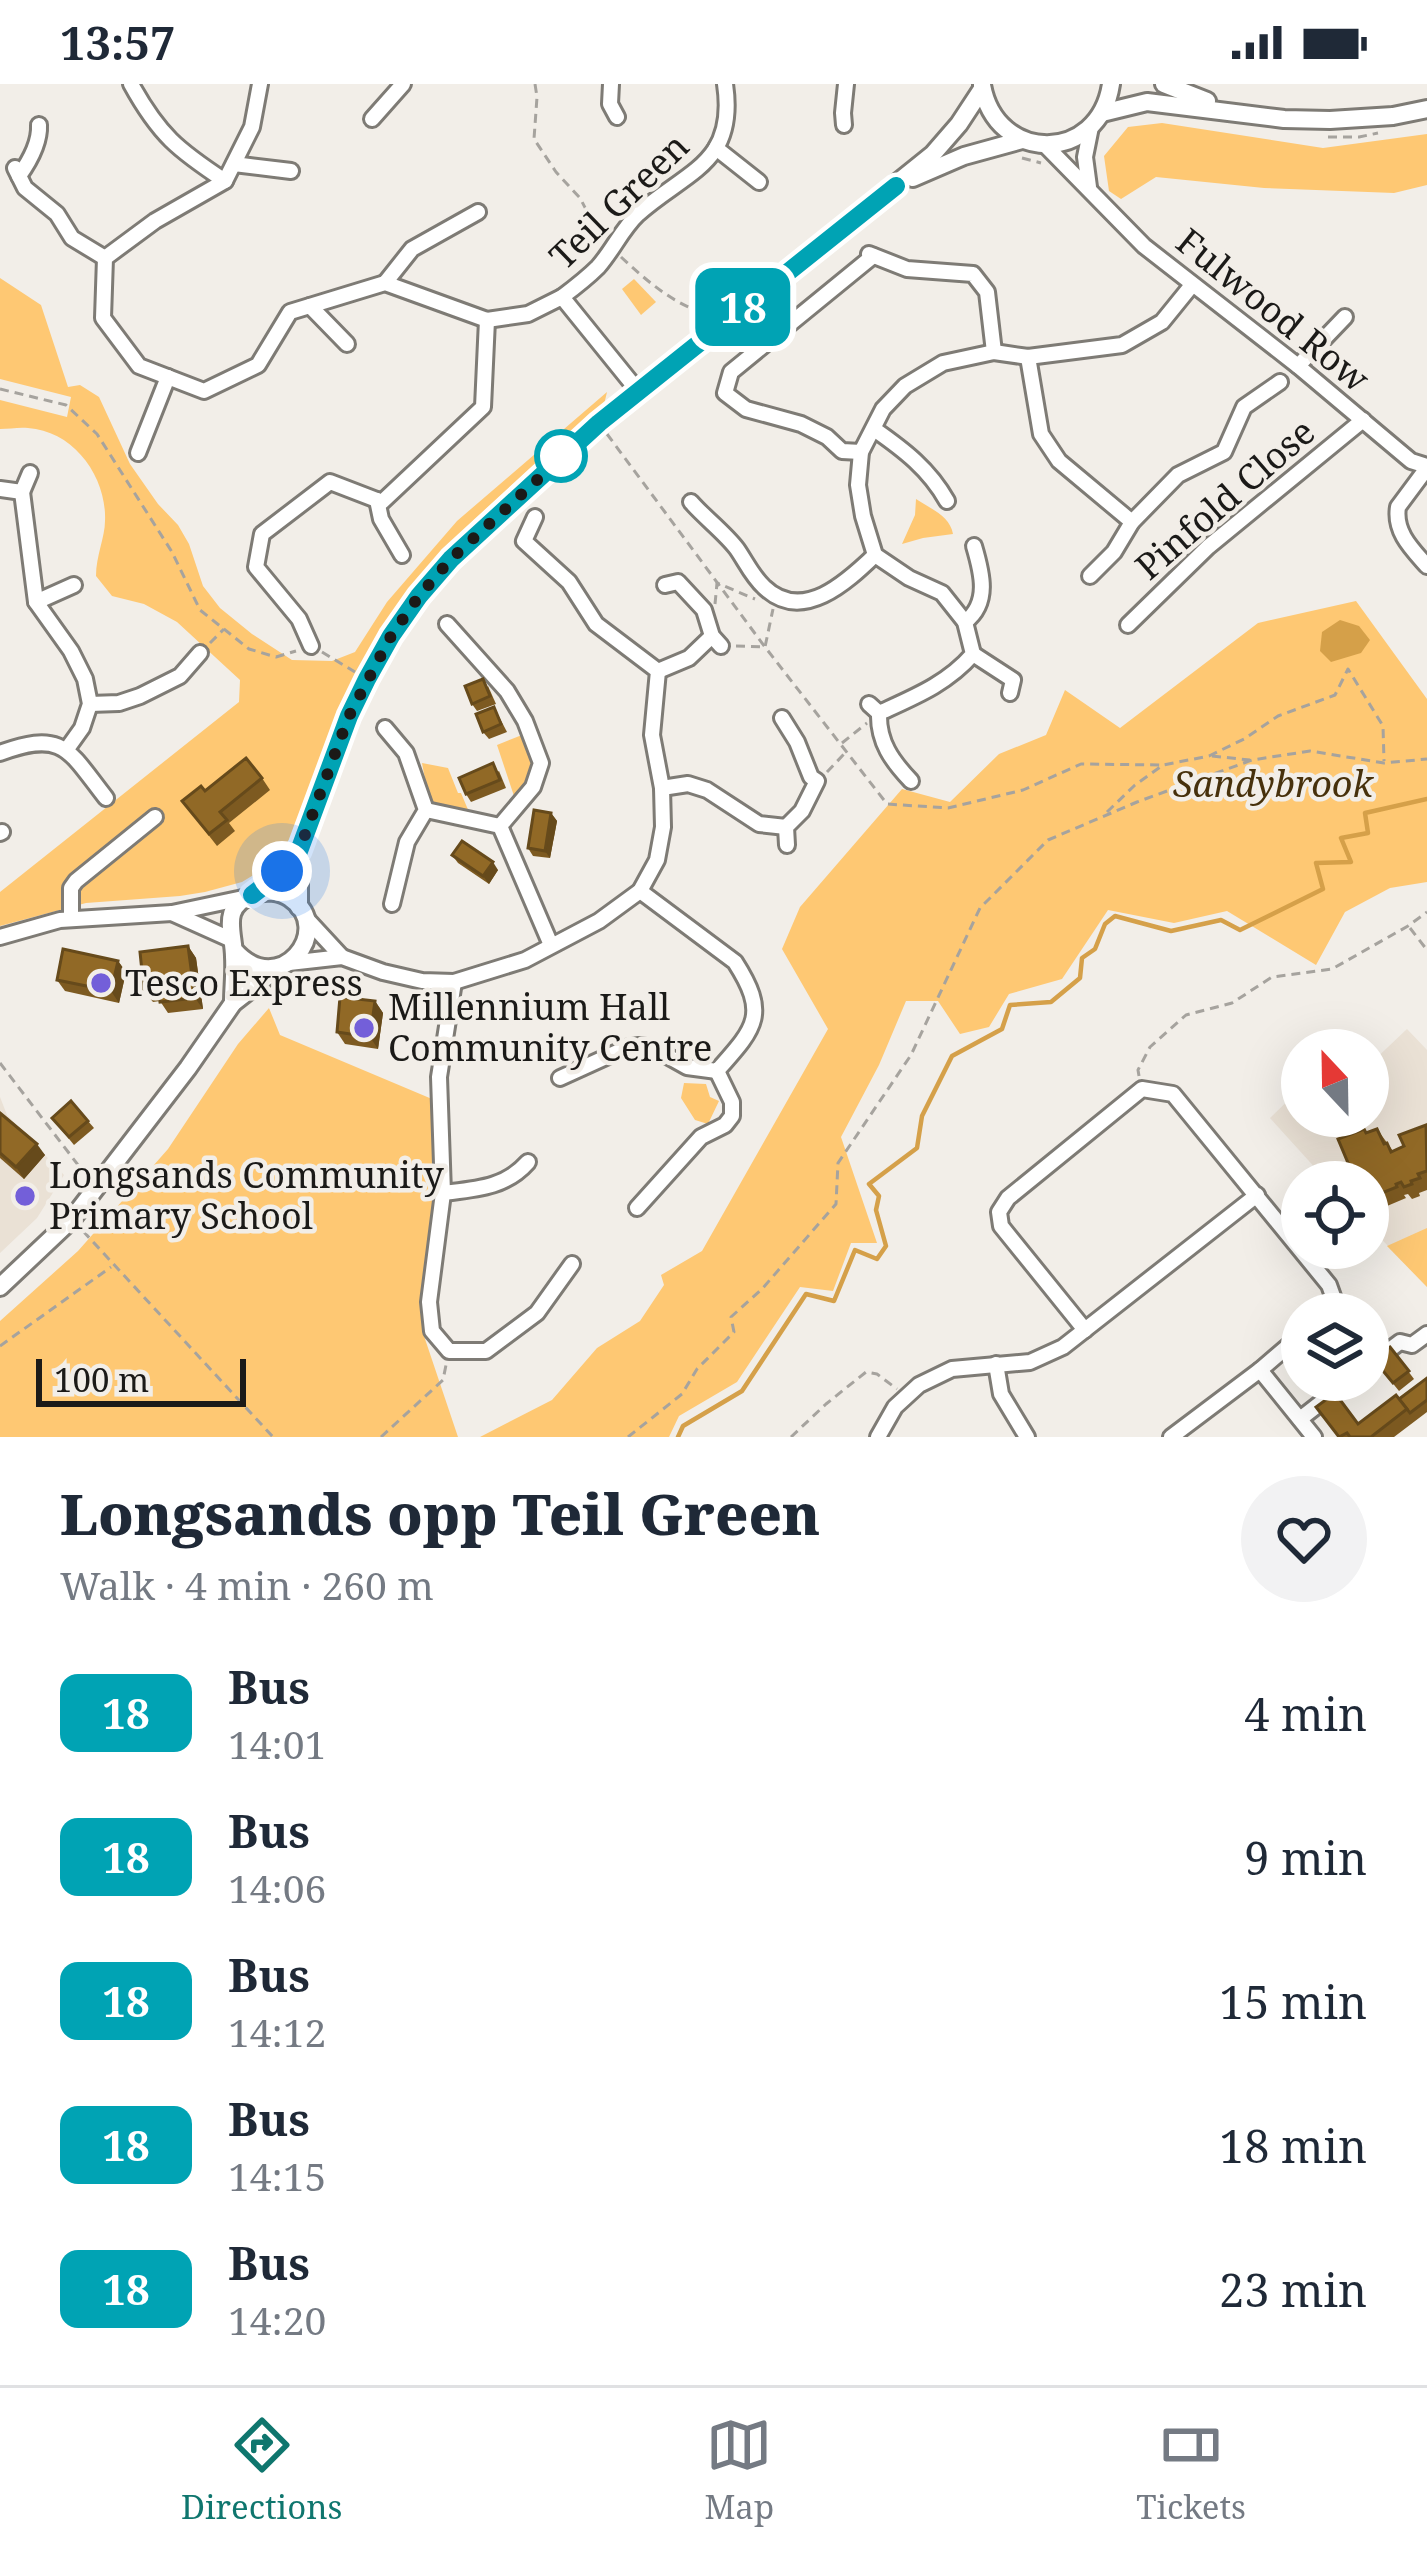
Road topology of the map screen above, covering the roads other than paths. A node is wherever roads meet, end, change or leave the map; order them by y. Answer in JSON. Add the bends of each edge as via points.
{"nodes":[{"id":1,"x":131,"y":84,"type":"edge"},
{"id":2,"x":260,"y":84,"type":"edge"},
{"id":3,"x":404,"y":84,"type":"edge"},
{"id":4,"x":610,"y":84,"type":"edge"},
{"id":5,"x":725,"y":84,"type":"edge"},
{"id":6,"x":846,"y":84,"type":"edge"},
{"id":7,"x":1111,"y":84,"type":"edge"},
{"id":8,"x":1164,"y":84,"type":"edge"},
{"id":9,"x":982,"y":86,"type":"edge"},
{"id":10,"x":1427,"y":109,"type":"edge"},
{"id":11,"x":1231,"y":110,"type":"junction"},
{"id":12,"x":616,"y":117,"type":"dead end"},
{"id":13,"x":372,"y":119,"type":"dead end"},
{"id":14,"x":1097,"y":120,"type":"junction"},
{"id":15,"x":38,"y":125,"type":"dead end"},
{"id":16,"x":844,"y":125,"type":"dead end"},
{"id":17,"x":1045,"y":145,"type":"junction"},
{"id":18,"x":716,"y":148,"type":"junction"},
{"id":19,"x":1021,"y":148,"type":"junction"},
{"id":20,"x":234,"y":164,"type":"junction"},
{"id":21,"x":291,"y":171,"type":"dead end"},
{"id":22,"x":225,"y":182,"type":"junction"},
{"id":23,"x":759,"y":182,"type":"dead end"},
{"id":24,"x":896,"y":186,"type":"junction"},
{"id":25,"x":1089,"y":190,"type":"junction"},
{"id":26,"x":478,"y":212,"type":"dead end"},
{"id":27,"x":105,"y":258,"type":"junction"},
{"id":28,"x":385,"y":283,"type":"junction"},
{"id":29,"x":1192,"y":285,"type":"junction"},
{"id":30,"x":562,"y":298,"type":"junction"},
{"id":31,"x":310,"y":306,"type":"junction"},
{"id":32,"x":1345,"y":317,"type":"dead end"},
{"id":33,"x":487,"y":320,"type":"junction"},
{"id":34,"x":347,"y":344,"type":"dead end"},
{"id":35,"x":994,"y":352,"type":"junction"},
{"id":36,"x":1028,"y":357,"type":"junction"},
{"id":37,"x":1298,"y":366,"type":"junction"},
{"id":38,"x":168,"y":377,"type":"junction"},
{"id":39,"x":1280,"y":382,"type":"dead end"},
{"id":40,"x":638,"y":391,"type":"junction"},
{"id":41,"x":1363,"y":420,"type":"junction"},
{"id":42,"x":874,"y":429,"type":"junction"},
{"id":43,"x":861,"y":452,"type":"junction"},
{"id":44,"x":138,"y":453,"type":"road end"},
{"id":45,"x":1427,"y":467,"type":"edge"},
{"id":46,"x":29,"y":473,"type":"dead end"},
{"id":47,"x":0,"y":489,"type":"edge"},
{"id":48,"x":22,"y":492,"type":"junction"},
{"id":49,"x":377,"y":500,"type":"junction"},
{"id":50,"x":691,"y":502,"type":"dead end"},
{"id":51,"x":947,"y":502,"type":"dead end"},
{"id":52,"x":536,"y":517,"type":"dead end"},
{"id":53,"x":1132,"y":522,"type":"junction"},
{"id":54,"x":974,"y":546,"type":"dead end"},
{"id":55,"x":875,"y":555,"type":"junction"},
{"id":56,"x":402,"y":556,"type":"dead end"},
{"id":57,"x":1427,"y":566,"type":"edge"},
{"id":58,"x":1090,"y":576,"type":"dead end"},
{"id":59,"x":665,"y":584,"type":"dead end"},
{"id":60,"x":74,"y":585,"type":"dead end"},
{"id":61,"x":36,"y":602,"type":"junction"},
{"id":62,"x":965,"y":622,"type":"junction"},
{"id":63,"x":447,"y":623,"type":"dead end"},
{"id":64,"x":1128,"y":625,"type":"dead end"},
{"id":65,"x":311,"y":646,"type":"road end"},
{"id":66,"x":200,"y":653,"type":"road end"},
{"id":67,"x":973,"y":654,"type":"junction"},
{"id":68,"x":658,"y":671,"type":"junction"},
{"id":69,"x":1010,"y":693,"type":"dead end"},
{"id":70,"x":90,"y":704,"type":"junction"},
{"id":71,"x":782,"y":718,"type":"dead end"},
{"id":72,"x":385,"y":728,"type":"dead end"},
{"id":73,"x":67,"y":749,"type":"junction"},
{"id":74,"x":0,"y":753,"type":"edge"},
{"id":75,"x":911,"y":781,"type":"dead end"},
{"id":76,"x":662,"y":788,"type":"junction"},
{"id":77,"x":106,"y":798,"type":"dead end"},
{"id":78,"x":426,"y":810,"type":"junction"},
{"id":79,"x":155,"y":817,"type":"dead end"},
{"id":80,"x":500,"y":826,"type":"junction"},
{"id":81,"x":786,"y":827,"type":"junction"},
{"id":82,"x":787,"y":845,"type":"dead end"},
{"id":83,"x":299,"y":851,"type":"junction"},
{"id":84,"x":640,"y":891,"type":"junction"},
{"id":85,"x":250,"y":896,"type":"junction"},
{"id":86,"x":392,"y":904,"type":"dead end"},
{"id":87,"x":302,"y":912,"type":"junction"},
{"id":88,"x":172,"y":913,"type":"junction"},
{"id":89,"x":71,"y":918,"type":"junction"},
{"id":90,"x":0,"y":937,"type":"edge"},
{"id":91,"x":232,"y":944,"type":"junction"},
{"id":92,"x":551,"y":945,"type":"junction"},
{"id":93,"x":342,"y":957,"type":"junction"},
{"id":94,"x":284,"y":965,"type":"junction"},
{"id":95,"x":454,"y":982,"type":"junction"},
{"id":96,"x":233,"y":1003,"type":"junction"},
{"id":97,"x":717,"y":1071,"type":"junction"},
{"id":98,"x":560,"y":1078,"type":"dead end"},
{"id":99,"x":528,"y":1162,"type":"dead end"},
{"id":100,"x":443,"y":1193,"type":"junction"},
{"id":101,"x":1257,"y":1195,"type":"junction"},
{"id":102,"x":638,"y":1208,"type":"dead end"},
{"id":103,"x":572,"y":1264,"type":"dead end"},
{"id":104,"x":0,"y":1287,"type":"edge"},
{"id":105,"x":1332,"y":1293,"type":"edge"},
{"id":106,"x":1085,"y":1330,"type":"junction"},
{"id":107,"x":1427,"y":1334,"type":"edge"},
{"id":108,"x":1389,"y":1350,"type":"edge"},
{"id":109,"x":1281,"y":1352,"type":"edge"},
{"id":110,"x":996,"y":1364,"type":"junction"},
{"id":111,"x":1260,"y":1370,"type":"junction"},
{"id":112,"x":1323,"y":1401,"type":"edge"},
{"id":113,"x":1300,"y":1419,"type":"junction"},
{"id":114,"x":878,"y":1437,"type":"edge"},
{"id":115,"x":1027,"y":1437,"type":"edge"},
{"id":116,"x":1172,"y":1437,"type":"edge"},
{"id":117,"x":1314,"y":1437,"type":"edge"}],
"edges":[{"from":1,"to":22,"type":"street","via":[[179,150]]},
{"from":2,"to":20,"type":"street"},
{"from":3,"to":13,"type":"street"},
{"from":4,"to":12,"type":"street"},
{"from":5,"to":18,"type":"street","name":"Teil Green","via":[[727,118]]},
{"from":6,"to":16,"type":"street"},
{"from":7,"to":14,"type":"main road"},
{"from":8,"to":11,"type":"main road"},
{"from":9,"to":19,"type":"main road","via":[[995,120]]},
{"from":9,"to":24,"type":"main road","via":[[945,142]]},
{"from":10,"to":11,"type":"main road","via":[[1330,120]]},
{"from":11,"to":14,"type":"main road","via":[[1147,101]]},
{"from":14,"to":17,"type":"main road"},
{"from":14,"to":25,"type":"street","via":[[1085,158]]},
{"from":15,"to":27,"type":"street","via":[[31,158],[17,172],[25,188],[72,238]]},
{"from":17,"to":19,"type":"main road"},
{"from":17,"to":25,"type":"street","name":"Fulwood Row"},
{"from":18,"to":23,"type":"street","name":"Teil Green"},
{"from":18,"to":30,"type":"street","name":"Teil Green","via":[[639,213]]},
{"from":19,"to":24,"type":"main road","via":[[964,156]]},
{"from":20,"to":21,"type":"street"},
{"from":20,"to":22,"type":"street"},
{"from":22,"to":27,"type":"street"},
{"from":24,"to":40,"type":"main road"},
{"from":25,"to":29,"type":"street","name":"Fulwood Row"},
{"from":26,"to":28,"type":"street","via":[[412,249]]},
{"from":27,"to":38,"type":"street","via":[[103,318],[139,366]]},
{"from":28,"to":31,"type":"street"},
{"from":28,"to":33,"type":"street"},
{"from":29,"to":36,"type":"street","via":[[1162,322],[1122,345]]},
{"from":29,"to":37,"type":"street","name":"Fulwood Row"},
{"from":30,"to":33,"type":"street"},
{"from":30,"to":40,"type":"street"},
{"from":31,"to":34,"type":"street"},
{"from":31,"to":38,"type":"street","via":[[290,312],[258,365],[204,391]]},
{"from":32,"to":37,"type":"street"},
{"from":33,"to":49,"type":"street","via":[[483,407]]},
{"from":35,"to":36,"type":"street"},
{"from":35,"to":42,"type":"street","via":[[944,363],[904,386]]},
{"from":35,"to":43,"type":"street","via":[[988,292],[973,274],[907,268],[871,255],[731,373],[725,393],[746,409]]},
{"from":36,"to":53,"type":"street","via":[[1041,434],[1059,461]]},
{"from":37,"to":41,"type":"street","name":"Fulwood Row"},
{"from":38,"to":44,"type":"street"},
{"from":39,"to":53,"type":"street","via":[[1244,407],[1224,452],[1178,475]]},
{"from":40,"to":83,"type":"main road","via":[[451,559],[410,609],[349,716]]},
{"from":41,"to":45,"type":"street","name":"Fulwood Row"},
{"from":41,"to":64,"type":"street","name":"Pinfold Close","via":[[1208,547]]},
{"from":42,"to":43,"type":"street"},
{"from":42,"to":51,"type":"street","via":[[911,455]]},
{"from":43,"to":55,"type":"street","via":[[858,485]]},
{"from":45,"to":57,"type":"street","via":[[1396,515]]},
{"from":46,"to":48,"type":"street"},
{"from":47,"to":48,"type":"street"},
{"from":48,"to":61,"type":"street"},
{"from":49,"to":56,"type":"street"},
{"from":49,"to":65,"type":"street","via":[[330,482],[262,534],[256,567]]},
{"from":50,"to":55,"type":"street","via":[[767,592],[810,602]]},
{"from":52,"to":68,"type":"street","via":[[524,541],[568,582],[596,624]]},
{"from":53,"to":58,"type":"street"},
{"from":54,"to":62,"type":"street","via":[[982,598]]},
{"from":55,"to":62,"type":"street","via":[[942,593]]},
{"from":59,"to":68,"type":"street","via":[[678,582],[704,610],[717,641]]},
{"from":60,"to":61,"type":"street"},
{"from":61,"to":70,"type":"street","via":[[71,651]]},
{"from":62,"to":67,"type":"street"},
{"from":63,"to":80,"type":"street","via":[[507,691],[541,763],[533,787]]},
{"from":66,"to":70,"type":"street","via":[[180,676],[140,696]]},
{"from":67,"to":69,"type":"street","via":[[1012,680]]},
{"from":67,"to":75,"type":"street","via":[[955,675],[874,709],[885,747]]},
{"from":68,"to":76,"type":"street","via":[[652,735]]},
{"from":70,"to":73,"type":"street"},
{"from":71,"to":81,"type":"street","via":[[812,775],[802,811]]},
{"from":72,"to":78,"type":"street","via":[[406,753]]},
{"from":73,"to":74,"type":"street","via":[[44,741]]},
{"from":73,"to":77,"type":"street"},
{"from":76,"to":81,"type":"street","via":[[688,784],[759,824]]},
{"from":76,"to":84,"type":"street","via":[[657,860]]},
{"from":78,"to":80,"type":"street"},
{"from":78,"to":86,"type":"street","via":[[407,842]]},
{"from":79,"to":89,"type":"street","via":[[76,881]]},
{"from":80,"to":92,"type":"street"},
{"from":81,"to":82,"type":"street"},
{"from":83,"to":85,"type":"main road"},
{"from":83,"to":87,"type":"main road"},
{"from":84,"to":92,"type":"street"},
{"from":84,"to":97,"type":"street","via":[[721,949],[746,978],[753,1024]]},
{"from":85,"to":87,"type":"main road","via":[[278,892]]},
{"from":85,"to":88,"type":"street"},
{"from":85,"to":91,"type":"main road","via":[[232,916]]},
{"from":87,"to":93,"type":"street"},
{"from":87,"to":94,"type":"main road","via":[[305,942]]},
{"from":88,"to":89,"type":"street"},
{"from":88,"to":91,"type":"street"},
{"from":89,"to":90,"type":"street"},
{"from":91,"to":94,"type":"main road","via":[[254,966]]},
{"from":91,"to":96,"type":"main road"},
{"from":92,"to":95,"type":"street"},
{"from":93,"to":94,"type":"street"},
{"from":93,"to":95,"type":"street"},
{"from":94,"to":96,"type":"main road"},
{"from":95,"to":100,"type":"street","via":[[439,1077]]},
{"from":96,"to":104,"type":"main road","via":[[72,1219]]},
{"from":97,"to":98,"type":"street","via":[[639,1046]]},
{"from":97,"to":102,"type":"street","via":[[732,1116],[701,1137]]},
{"from":99,"to":100,"type":"street","via":[[493,1187]]},
{"from":100,"to":103,"type":"street","via":[[429,1301],[432,1331],[448,1351],[486,1351],[537,1313]]},
{"from":101,"to":105,"type":"street"},
{"from":101,"to":106,"type":"street"},
{"from":101,"to":106,"type":"street","via":[[1173,1094],[1142,1089],[999,1212],[1001,1226]]},
{"from":106,"to":110,"type":"street","via":[[1030,1362]]},
{"from":107,"to":108,"type":"street"},
{"from":109,"to":111,"type":"street"},
{"from":110,"to":114,"type":"street","via":[[952,1369],[919,1384]]},
{"from":110,"to":115,"type":"street","via":[[1001,1394]]},
{"from":111,"to":113,"type":"street"},
{"from":111,"to":116,"type":"street"},
{"from":112,"to":113,"type":"street"},
{"from":113,"to":117,"type":"street"}]}
